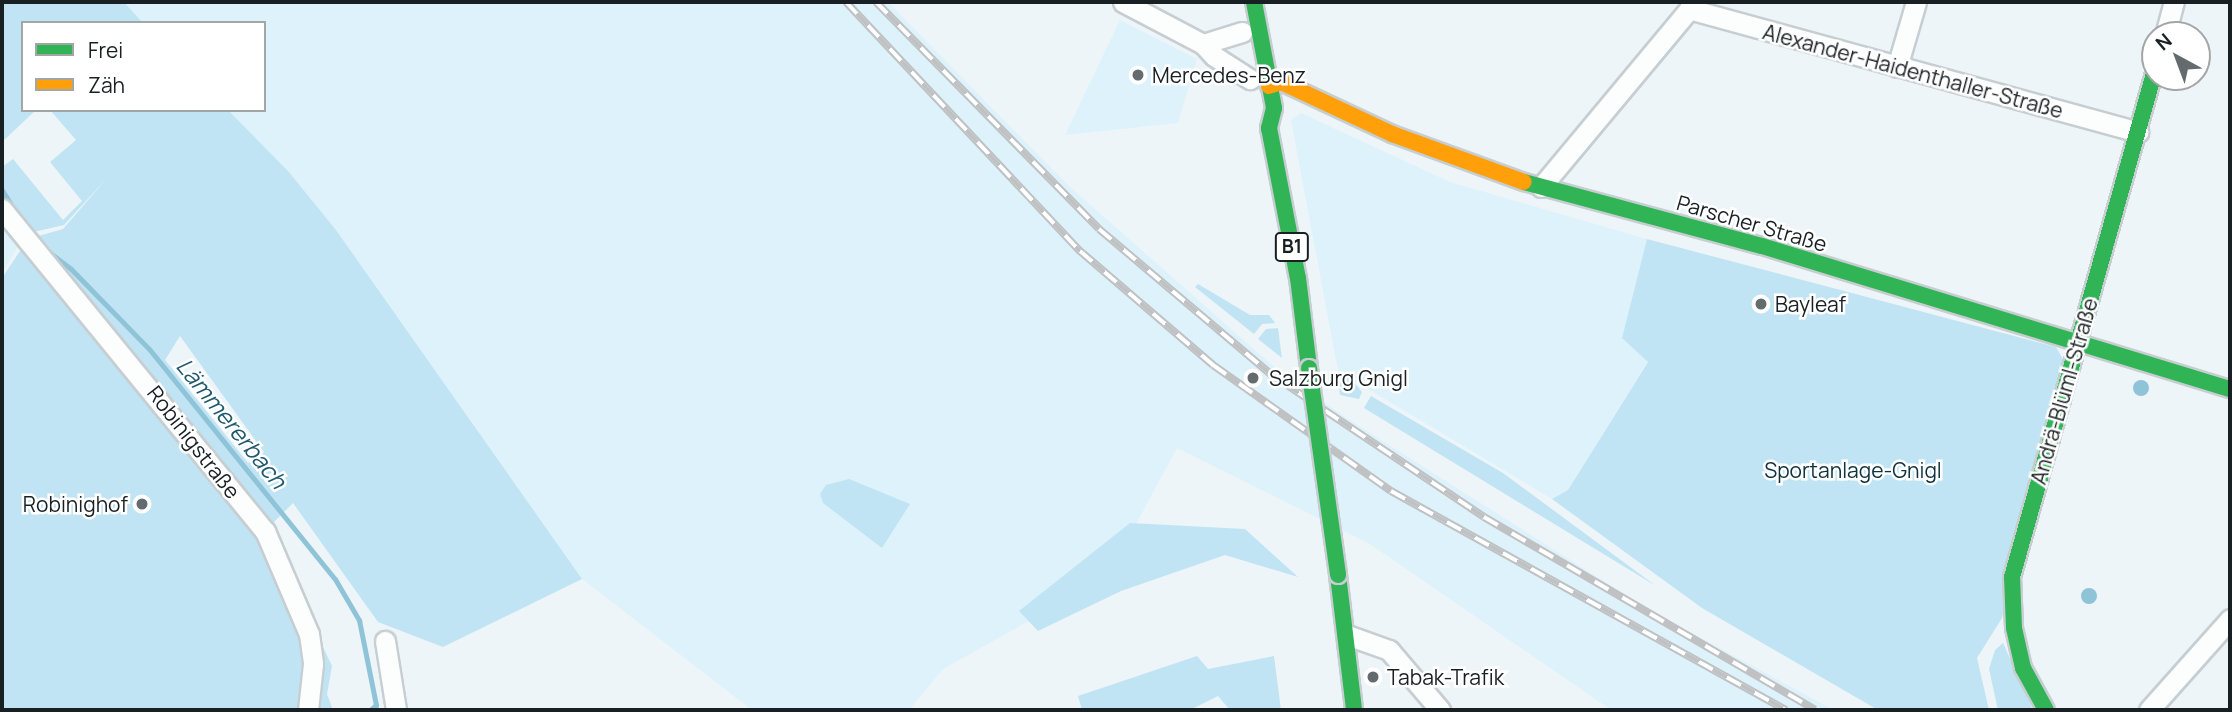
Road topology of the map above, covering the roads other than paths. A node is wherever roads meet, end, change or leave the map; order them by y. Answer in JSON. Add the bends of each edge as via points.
{"nodes":[{"id":1,"x":1123,"y":2,"type":"edge"},
{"id":2,"x":1254,"y":2,"type":"edge"},
{"id":3,"x":1263,"y":2,"type":"edge"},
{"id":4,"x":1916,"y":2,"type":"edge"},
{"id":5,"x":2174,"y":2,"type":"edge"},
{"id":6,"x":1692,"y":5,"type":"edge"},
{"id":7,"x":1238,"y":12,"type":"dead end"},
{"id":8,"x":1258,"y":20,"type":"junction"},
{"id":9,"x":2169,"y":21,"type":"edge"},
{"id":10,"x":1242,"y":32,"type":"junction"},
{"id":11,"x":1203,"y":44,"type":"junction"},
{"id":12,"x":1897,"y":67,"type":"junction"},
{"id":13,"x":1250,"y":79,"type":"junction"},
{"id":14,"x":1269,"y":86,"type":"junction"},
{"id":15,"x":2149,"y":91,"type":"edge"},
{"id":16,"x":1269,"y":128,"type":"junction"},
{"id":17,"x":2138,"y":132,"type":"junction"},
{"id":18,"x":1541,"y":187,"type":"junction"},
{"id":19,"x":2,"y":209,"type":"edge"},
{"id":20,"x":2079,"y":341,"type":"junction"},
{"id":21,"x":2230,"y":389,"type":"edge"},
{"id":22,"x":2230,"y":620,"type":"edge"},
{"id":23,"x":1347,"y":635,"type":"junction"},
{"id":24,"x":385,"y":641,"type":"dead end"},
{"id":25,"x":308,"y":710,"type":"edge"},
{"id":26,"x":396,"y":710,"type":"edge"},
{"id":27,"x":1354,"y":710,"type":"edge"},
{"id":28,"x":1440,"y":710,"type":"edge"},
{"id":29,"x":2046,"y":710,"type":"edge"},
{"id":30,"x":2149,"y":710,"type":"edge"}],
"edges":[{"from":1,"to":11,"type":"street"},
{"from":2,"to":8,"type":"street","number":"B1"},
{"from":3,"to":8,"type":"street"},
{"from":4,"to":12,"type":"street"},
{"from":5,"to":9,"type":"street"},
{"from":6,"to":12,"type":"street","name":"Alexander-Haidenthaller-Straße"},
{"from":6,"to":18,"type":"street"},
{"from":7,"to":10,"type":"street","number":"B1"},
{"from":8,"to":14,"type":"street","number":"B1"},
{"from":10,"to":11,"type":"street"},
{"from":10,"to":13,"type":"street","number":"B1"},
{"from":11,"to":13,"type":"street"},
{"from":12,"to":17,"type":"street","name":"Alexander-Haidenthaller-Straße"},
{"from":13,"to":16,"type":"street","number":"B1","via":[[1259,120]]},
{"from":14,"to":16,"type":"street","number":"B1","via":[[1274,108]]},
{"from":14,"to":18,"type":"street","name":"Parscher Straße","via":[[1281,82],[1443,156]]},
{"from":15,"to":17,"type":"street","name":"Andrä-Blüml-Straße"},
{"from":16,"to":23,"type":"street","number":"B1","bridge":true,"via":[[1298,278]]},
{"from":17,"to":20,"type":"street","name":"Andrä-Blüml-Straße"},
{"from":18,"to":20,"type":"street","name":"Parscher Straße","via":[[1762,246]]},
{"from":19,"to":25,"type":"street","name":"Robinigstraße","via":[[265,531],[309,635],[313,664]]},
{"from":20,"to":21,"type":"street","name":"Parscher Straße"},
{"from":20,"to":29,"type":"street","name":"Andrä-Blüml-Straße","via":[[2012,577],[2014,628],[2023,668]]},
{"from":22,"to":30,"type":"street"},
{"from":23,"to":27,"type":"street","number":"B1"},
{"from":23,"to":28,"type":"street","via":[[1390,650]]},
{"from":24,"to":26,"type":"street"}]}
